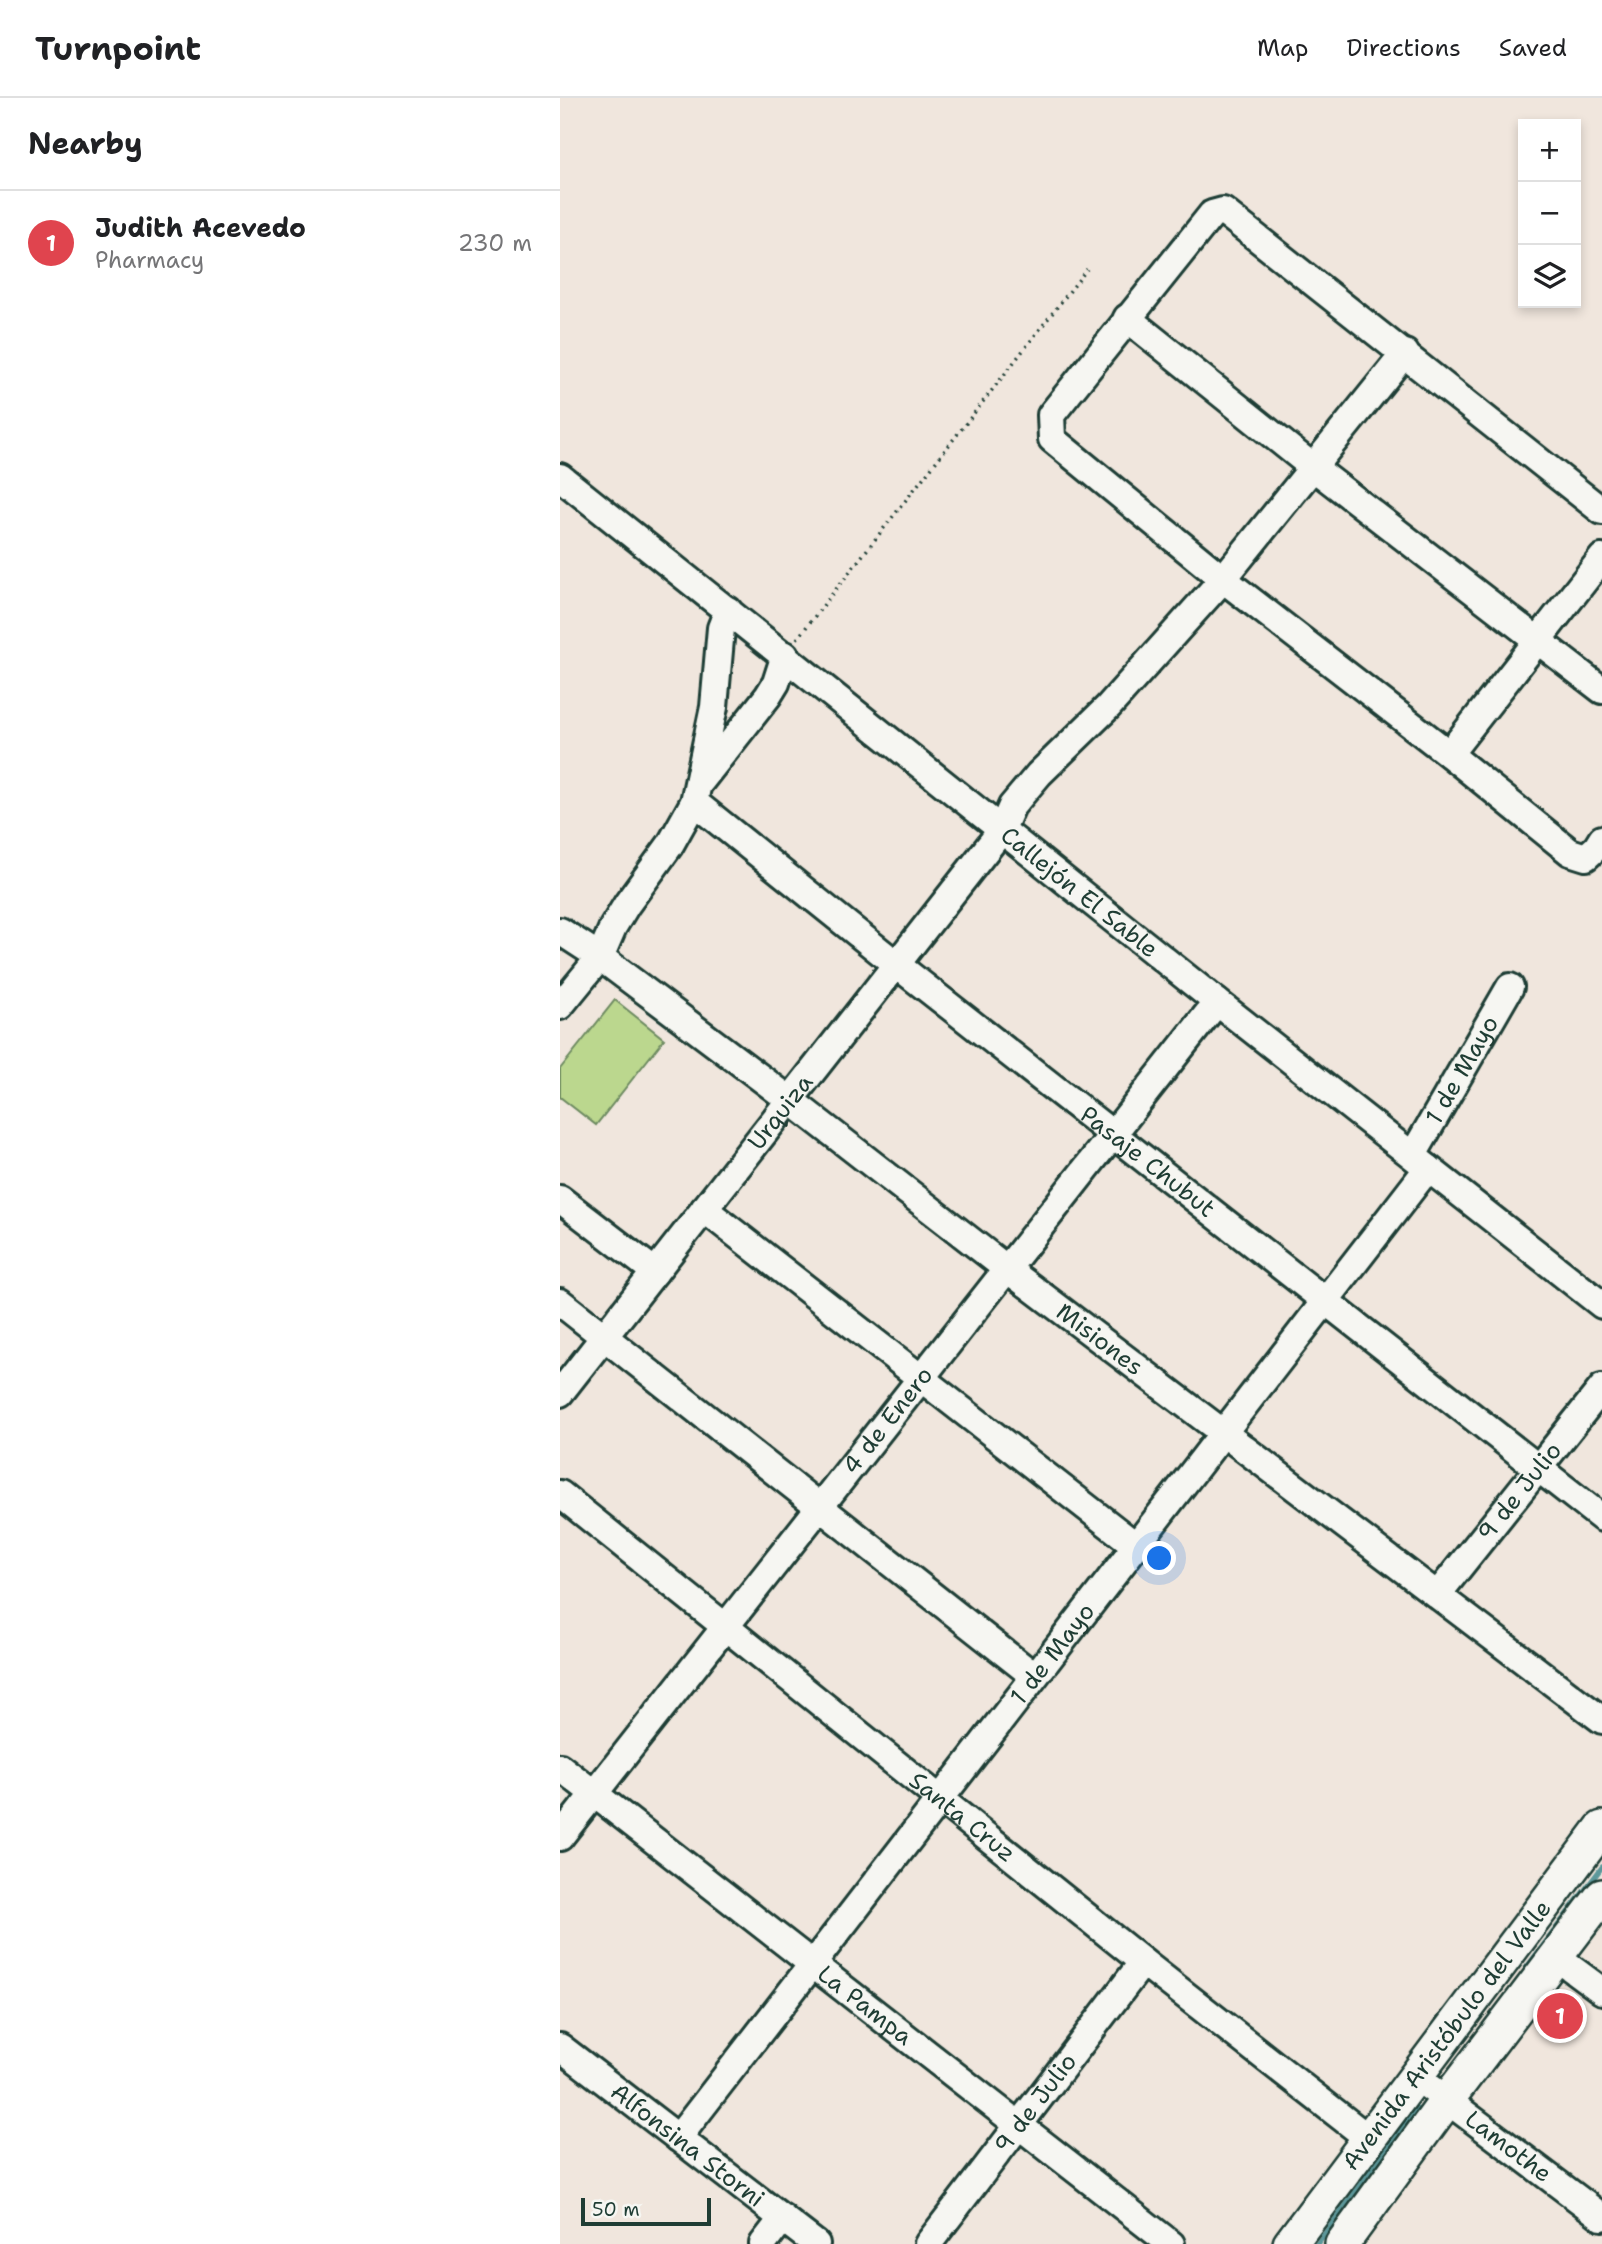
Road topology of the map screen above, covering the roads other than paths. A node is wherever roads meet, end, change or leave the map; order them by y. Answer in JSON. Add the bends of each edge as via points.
{"nodes":[{"id":1,"x":1127,"y":318,"type":"junction"},
{"id":2,"x":1405,"y":353,"type":"junction"},
{"id":3,"x":1314,"y":468,"type":"junction"},
{"id":4,"x":560,"y":477,"type":"edge"},
{"id":5,"x":1602,"y":511,"type":"edge"},
{"id":6,"x":1602,"y":558,"type":"edge"},
{"id":7,"x":1223,"y":579,"type":"junction"},
{"id":8,"x":728,"y":610,"type":"junction"},
{"id":9,"x":1537,"y":642,"type":"junction"},
{"id":10,"x":785,"y":654,"type":"junction"},
{"id":11,"x":1602,"y":691,"type":"edge"},
{"id":12,"x":1449,"y":754,"type":"junction"},
{"id":13,"x":696,"y":794,"type":"junction"},
{"id":14,"x":1002,"y":831,"type":"junction"},
{"id":15,"x":1594,"y":848,"type":"edge"},
{"id":16,"x":560,"y":931,"type":"edge"},
{"id":17,"x":600,"y":957,"type":"junction"},
{"id":18,"x":897,"y":965,"type":"junction"},
{"id":19,"x":1510,"y":987,"type":"dead end"},
{"id":20,"x":1217,"y":1002,"type":"junction"},
{"id":21,"x":560,"y":1006,"type":"edge"},
{"id":22,"x":790,"y":1100,"type":"junction"},
{"id":23,"x":1113,"y":1134,"type":"junction"},
{"id":24,"x":1421,"y":1161,"type":"junction"},
{"id":25,"x":560,"y":1199,"type":"edge"},
{"id":26,"x":704,"y":1209,"type":"junction"},
{"id":27,"x":1007,"y":1269,"type":"junction"},
{"id":28,"x":655,"y":1272,"type":"junction"},
{"id":29,"x":1326,"y":1301,"type":"junction"},
{"id":30,"x":560,"y":1302,"type":"edge"},
{"id":31,"x":1602,"y":1305,"type":"edge"},
{"id":32,"x":605,"y":1337,"type":"junction"},
{"id":33,"x":921,"y":1378,"type":"junction"},
{"id":34,"x":1602,"y":1388,"type":"edge"},
{"id":35,"x":560,"y":1393,"type":"edge"},
{"id":36,"x":1222,"y":1432,"type":"junction"},
{"id":37,"x":1539,"y":1468,"type":"junction"},
{"id":38,"x":560,"y":1494,"type":"edge"},
{"id":39,"x":821,"y":1506,"type":"junction"},
{"id":40,"x":1602,"y":1518,"type":"edge"},
{"id":41,"x":1135,"y":1545,"type":"junction"},
{"id":42,"x":1438,"y":1594,"type":"junction"},
{"id":43,"x":726,"y":1626,"type":"junction"},
{"id":44,"x":1034,"y":1676,"type":"junction"},
{"id":45,"x":1602,"y":1720,"type":"edge"},
{"id":46,"x":560,"y":1767,"type":"edge"},
{"id":47,"x":594,"y":1794,"type":"junction"},
{"id":48,"x":940,"y":1798,"type":"junction"},
{"id":49,"x":1602,"y":1828,"type":"edge"},
{"id":50,"x":560,"y":1838,"type":"edge"},
{"id":51,"x":1602,"y":1896,"type":"edge"},
{"id":52,"x":1556,"y":1957,"type":"junction"},
{"id":53,"x":1143,"y":1962,"type":"junction"},
{"id":54,"x":811,"y":1965,"type":"junction"},
{"id":55,"x":1602,"y":1991,"type":"edge"},
{"id":56,"x":560,"y":2047,"type":"edge"},
{"id":57,"x":1415,"y":2076,"type":"junction"},
{"id":58,"x":1447,"y":2100,"type":"junction"},
{"id":59,"x":1018,"y":2125,"type":"junction"},
{"id":60,"x":678,"y":2138,"type":"junction"},
{"id":61,"x":1368,"y":2138,"type":"junction"},
{"id":62,"x":1602,"y":2217,"type":"edge"},
{"id":63,"x":782,"y":2218,"type":"junction"},
{"id":64,"x":763,"y":2244,"type":"edge"},
{"id":65,"x":816,"y":2244,"type":"edge"},
{"id":66,"x":928,"y":2244,"type":"edge"},
{"id":67,"x":1171,"y":2244,"type":"edge"},
{"id":68,"x":1290,"y":2244,"type":"edge"},
{"id":69,"x":1342,"y":2244,"type":"edge"}],
"edges":[{"from":1,"to":2,"type":"street","via":[[1212,214],[1223,211]]},
{"from":1,"to":3,"type":"street"},
{"from":1,"to":7,"type":"street","via":[[1052,415],[1052,439]]},
{"from":2,"to":3,"type":"street","name":"Urquiza"},
{"from":2,"to":5,"type":"street"},
{"from":3,"to":7,"type":"street","name":"Urquiza"},
{"from":3,"to":9,"type":"street"},
{"from":4,"to":8,"type":"street","name":"Callejón El Sable"},
{"from":6,"to":9,"type":"street"},
{"from":7,"to":12,"type":"street"},
{"from":7,"to":14,"type":"street","name":"Urquiza","via":[[1108,707],[1039,774],[1012,806]]},
{"from":8,"to":10,"type":"street","name":"Callejón El Sable"},
{"from":8,"to":13,"type":"street","via":[[721,628],[717,687]]},
{"from":9,"to":11,"type":"street"},
{"from":9,"to":12,"type":"street"},
{"from":10,"to":13,"type":"street","via":[[768,696]]},
{"from":10,"to":14,"type":"street","name":"Callejón El Sable"},
{"from":12,"to":15,"type":"street","via":[[1570,852]]},
{"from":13,"to":17,"type":"street","via":[[670,845],[627,904]]},
{"from":13,"to":18,"type":"street","name":"Pasaje Chubut"},
{"from":14,"to":18,"type":"street","name":"Urquiza"},
{"from":14,"to":20,"type":"street","name":"Callejón El Sable"},
{"from":16,"to":17,"type":"street","name":"Misiones"},
{"from":17,"to":21,"type":"street"},
{"from":17,"to":22,"type":"street","name":"Misiones"},
{"from":18,"to":22,"type":"street","name":"Urquiza"},
{"from":18,"to":23,"type":"street","name":"Pasaje Chubut"},
{"from":19,"to":24,"type":"street","name":"1 de Mayo"},
{"from":20,"to":23,"type":"street","name":"4 de Enero"},
{"from":20,"to":24,"type":"street","name":"Callejón El Sable"},
{"from":22,"to":26,"type":"street","name":"Urquiza"},
{"from":22,"to":27,"type":"street","name":"Misiones"},
{"from":23,"to":27,"type":"street","name":"4 de Enero"},
{"from":23,"to":29,"type":"street","name":"Pasaje Chubut"},
{"from":24,"to":29,"type":"street","name":"1 de Mayo"},
{"from":24,"to":31,"type":"street","name":"Callejón El Sable"},
{"from":25,"to":28,"type":"street"},
{"from":26,"to":28,"type":"street","name":"Urquiza"},
{"from":26,"to":33,"type":"street"},
{"from":27,"to":33,"type":"street","name":"4 de Enero"},
{"from":27,"to":36,"type":"street","name":"Misiones"},
{"from":28,"to":32,"type":"street","name":"Urquiza"},
{"from":29,"to":36,"type":"street","name":"1 de Mayo"},
{"from":29,"to":37,"type":"street","name":"Pasaje Chubut"},
{"from":30,"to":32,"type":"street"},
{"from":32,"to":35,"type":"street","name":"Urquiza"},
{"from":32,"to":39,"type":"street"},
{"from":33,"to":39,"type":"street","name":"4 de Enero"},
{"from":33,"to":41,"type":"street"},
{"from":34,"to":37,"type":"street","name":"9 de Julio"},
{"from":36,"to":41,"type":"street","name":"1 de Mayo"},
{"from":36,"to":42,"type":"street","name":"Misiones"},
{"from":37,"to":40,"type":"street","name":"Pasaje Chubut"},
{"from":37,"to":42,"type":"street","name":"9 de Julio"},
{"from":38,"to":43,"type":"street","name":"Santa Cruz"},
{"from":39,"to":43,"type":"street","name":"4 de Enero"},
{"from":39,"to":44,"type":"street"},
{"from":41,"to":44,"type":"street","name":"1 de Mayo"},
{"from":42,"to":45,"type":"street","name":"Misiones"},
{"from":43,"to":47,"type":"street","name":"4 de Enero"},
{"from":43,"to":48,"type":"street","name":"Santa Cruz"},
{"from":44,"to":48,"type":"street","name":"1 de Mayo"},
{"from":46,"to":47,"type":"street","name":"La Pampa"},
{"from":47,"to":50,"type":"street","name":"4 de Enero"},
{"from":47,"to":54,"type":"street","name":"La Pampa"},
{"from":48,"to":53,"type":"street","name":"Santa Cruz"},
{"from":48,"to":54,"type":"street","name":"1 de Mayo"},
{"from":49,"to":57,"type":"main road","name":"Avenida Aristóbulo del Valle"},
{"from":51,"to":52,"type":"main road","name":"Avenida Aristóbulo del Valle"},
{"from":52,"to":55,"type":"street"},
{"from":52,"to":58,"type":"main road","name":"Avenida Aristóbulo del Valle"},
{"from":53,"to":59,"type":"street","name":"9 de Julio"},
{"from":53,"to":61,"type":"street","name":"Santa Cruz"},
{"from":54,"to":59,"type":"street","name":"La Pampa"},
{"from":54,"to":60,"type":"street","name":"1 de Mayo"},
{"from":56,"to":60,"type":"street","name":"Alfonsina Storni"},
{"from":57,"to":58,"type":"street","name":"Lamothe"},
{"from":57,"to":61,"type":"main road","name":"Avenida Aristóbulo del Valle"},
{"from":58,"to":62,"type":"street","name":"Lamothe"},
{"from":58,"to":69,"type":"main road","name":"Avenida Aristóbulo del Valle"},
{"from":59,"to":66,"type":"street","name":"9 de Julio"},
{"from":59,"to":67,"type":"street","name":"La Pampa"},
{"from":60,"to":63,"type":"street","name":"Alfonsina Storni"},
{"from":61,"to":68,"type":"main road","name":"Avenida Aristóbulo del Valle"},
{"from":63,"to":64,"type":"street"},
{"from":63,"to":65,"type":"street","name":"Alfonsina Storni"}]}
